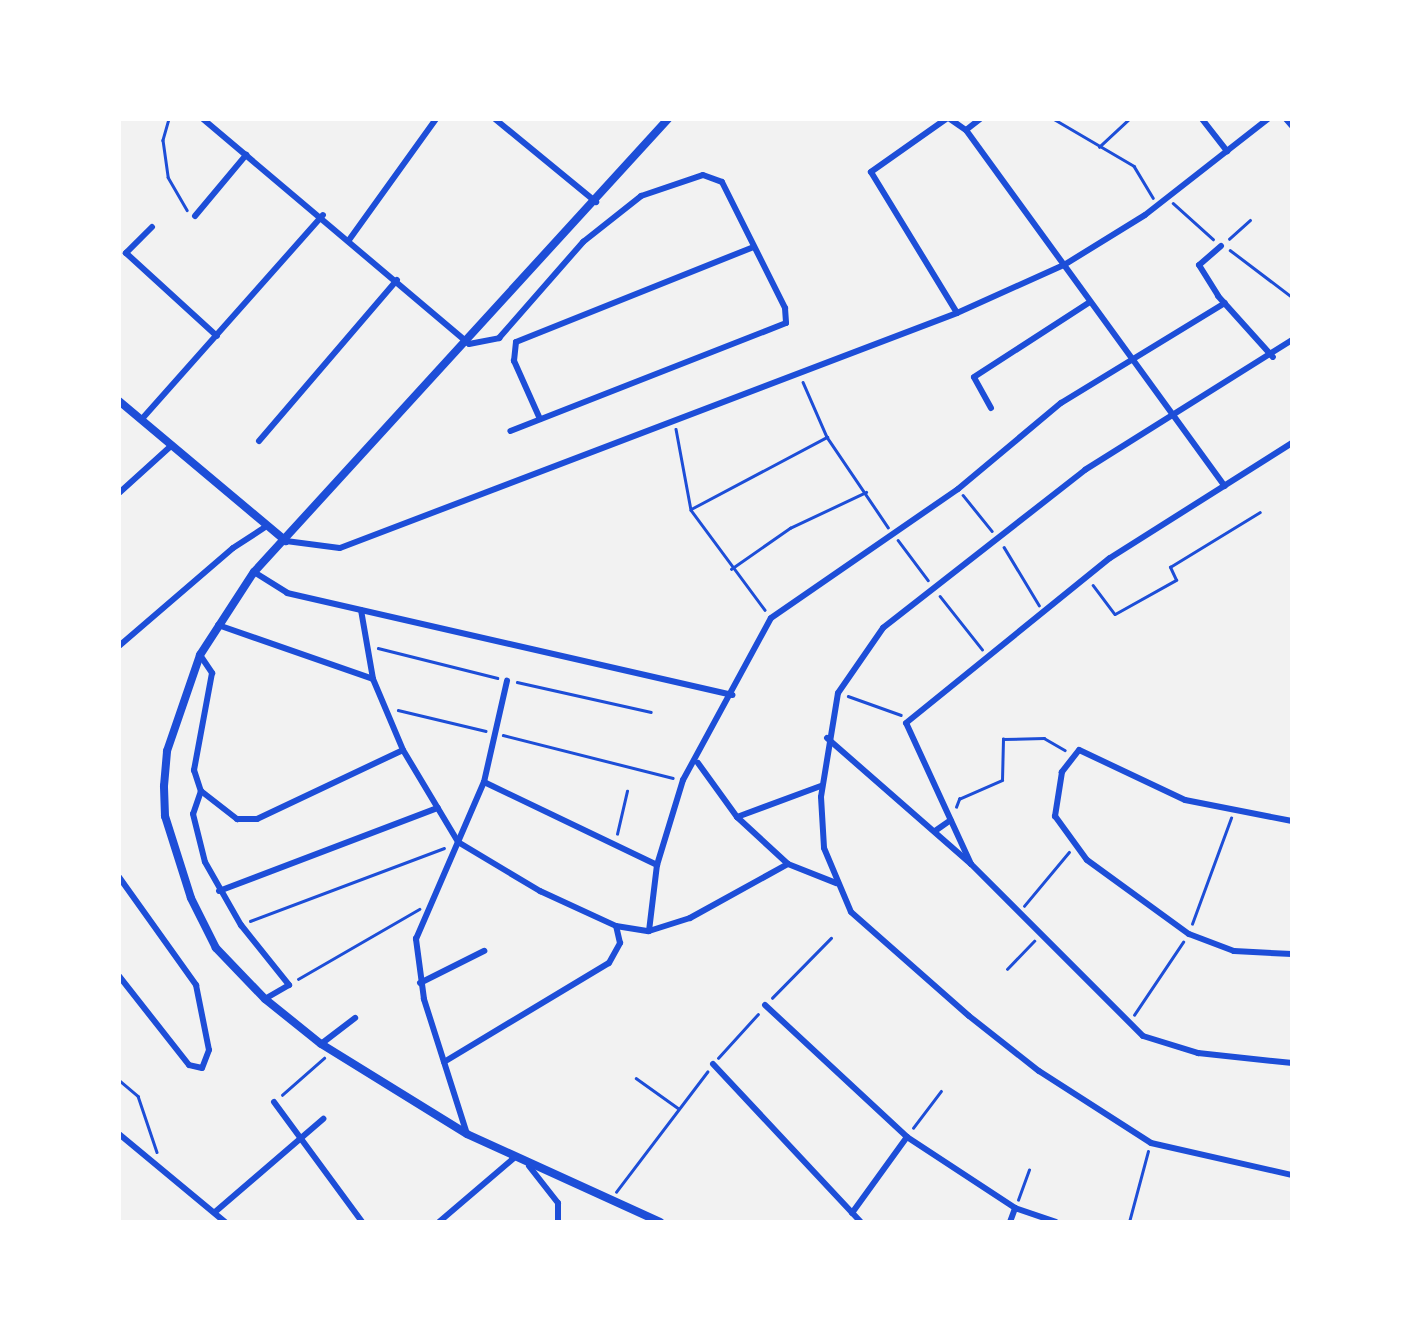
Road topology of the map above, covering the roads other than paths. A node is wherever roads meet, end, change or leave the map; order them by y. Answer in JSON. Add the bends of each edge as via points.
{"nodes":[{"id":1,"x":203,"y":119,"type":"edge"},
{"id":2,"x":436,"y":119,"type":"edge"},
{"id":3,"x":495,"y":119,"type":"edge"},
{"id":4,"x":668,"y":119,"type":"edge"},
{"id":5,"x":948,"y":119,"type":"edge"},
{"id":6,"x":980,"y":119,"type":"edge"},
{"id":7,"x":1202,"y":119,"type":"edge"},
{"id":8,"x":1268,"y":119,"type":"edge"},
{"id":9,"x":1286,"y":119,"type":"edge"},
{"id":10,"x":1292,"y":126,"type":"edge"},
{"id":11,"x":966,"y":130,"type":"junction"},
{"id":12,"x":1227,"y":151,"type":"junction"},
{"id":13,"x":246,"y":155,"type":"junction"},
{"id":14,"x":597,"y":202,"type":"junction"},
{"id":15,"x":323,"y":215,"type":"junction"},
{"id":16,"x":195,"y":216,"type":"road end"},
{"id":17,"x":152,"y":227,"type":"dead end"},
{"id":18,"x":349,"y":240,"type":"junction"},
{"id":19,"x":1221,"y":246,"type":"road end"},
{"id":20,"x":754,"y":247,"type":"junction"},
{"id":21,"x":1064,"y":265,"type":"junction"},
{"id":22,"x":397,"y":280,"type":"junction"},
{"id":23,"x":1090,"y":302,"type":"junction"},
{"id":24,"x":1225,"y":303,"type":"junction"},
{"id":25,"x":957,"y":313,"type":"junction"},
{"id":26,"x":218,"y":336,"type":"junction"},
{"id":27,"x":1292,"y":340,"type":"edge"},
{"id":28,"x":469,"y":344,"type":"junction"},
{"id":29,"x":1273,"y":357,"type":"junction"},
{"id":30,"x":1131,"y":360,"type":"junction"},
{"id":31,"x":119,"y":401,"type":"edge"},
{"id":32,"x":991,"y":408,"type":"dead end"},
{"id":33,"x":1172,"y":413,"type":"junction"},
{"id":34,"x":540,"y":419,"type":"junction"},
{"id":35,"x":141,"y":420,"type":"junction"},
{"id":36,"x":510,"y":431,"type":"dead end"},
{"id":37,"x":260,"y":441,"type":"dead end"},
{"id":38,"x":1292,"y":443,"type":"edge"},
{"id":39,"x":171,"y":446,"type":"junction"},
{"id":40,"x":1225,"y":486,"type":"junction"},
{"id":41,"x":119,"y":493,"type":"edge"},
{"id":42,"x":264,"y":528,"type":"junction"},
{"id":43,"x":286,"y":541,"type":"junction"},
{"id":44,"x":254,"y":572,"type":"junction"},
{"id":45,"x":361,"y":610,"type":"junction"},
{"id":46,"x":217,"y":624,"type":"junction"},
{"id":47,"x":119,"y":646,"type":"edge"},
{"id":48,"x":200,"y":655,"type":"junction"},
{"id":49,"x":373,"y":680,"type":"junction"},
{"id":50,"x":506,"y":681,"type":"dead end"},
{"id":51,"x":732,"y":695,"type":"junction"},
{"id":52,"x":827,"y":738,"type":"junction"},
{"id":53,"x":404,"y":750,"type":"junction"},
{"id":54,"x":698,"y":763,"type":"junction"},
{"id":55,"x":484,"y":782,"type":"junction"},
{"id":56,"x":821,"y":786,"type":"junction"},
{"id":57,"x":201,"y":792,"type":"junction"},
{"id":58,"x":438,"y":808,"type":"junction"},
{"id":59,"x":737,"y":817,"type":"junction"},
{"id":60,"x":951,"y":820,"type":"junction"},
{"id":61,"x":1292,"y":821,"type":"edge"},
{"id":62,"x":935,"y":831,"type":"junction"},
{"id":63,"x":458,"y":842,"type":"junction"},
{"id":64,"x":788,"y":864,"type":"junction"},
{"id":65,"x":971,"y":864,"type":"junction"},
{"id":66,"x":657,"y":865,"type":"junction"},
{"id":67,"x":119,"y":877,"type":"edge"},
{"id":68,"x":836,"y":883,"type":"junction"},
{"id":69,"x":219,"y":891,"type":"junction"},
{"id":70,"x":616,"y":926,"type":"junction"},
{"id":71,"x":649,"y":931,"type":"junction"},
{"id":72,"x":484,"y":951,"type":"dead end"},
{"id":73,"x":1292,"y":954,"type":"edge"},
{"id":74,"x":119,"y":976,"type":"edge"},
{"id":75,"x":420,"y":983,"type":"junction"},
{"id":76,"x":265,"y":999,"type":"junction"},
{"id":77,"x":765,"y":1005,"type":"dead end"},
{"id":78,"x":355,"y":1018,"type":"dead end"},
{"id":79,"x":321,"y":1044,"type":"junction"},
{"id":80,"x":444,"y":1062,"type":"junction"},
{"id":81,"x":1292,"y":1063,"type":"edge"},
{"id":82,"x":713,"y":1064,"type":"road end"},
{"id":83,"x":274,"y":1102,"type":"road end"},
{"id":84,"x":323,"y":1119,"type":"dead end"},
{"id":85,"x":119,"y":1134,"type":"edge"},
{"id":86,"x":467,"y":1134,"type":"junction"},
{"id":87,"x":299,"y":1135,"type":"junction"},
{"id":88,"x":907,"y":1137,"type":"junction"},
{"id":89,"x":514,"y":1158,"type":"junction"},
{"id":90,"x":529,"y":1166,"type":"junction"},
{"id":91,"x":1292,"y":1175,"type":"edge"},
{"id":92,"x":1015,"y":1208,"type":"junction"},
{"id":93,"x":215,"y":1212,"type":"junction"},
{"id":94,"x":852,"y":1213,"type":"junction"},
{"id":95,"x":225,"y":1222,"type":"edge"},
{"id":96,"x":362,"y":1222,"type":"edge"},
{"id":97,"x":439,"y":1222,"type":"edge"},
{"id":98,"x":558,"y":1222,"type":"edge"},
{"id":99,"x":660,"y":1222,"type":"edge"},
{"id":100,"x":861,"y":1222,"type":"edge"},
{"id":101,"x":1010,"y":1222,"type":"edge"},
{"id":102,"x":1056,"y":1222,"type":"edge"}],
"edges":[{"from":1,"to":13,"type":"street"},
{"from":2,"to":18,"type":"street"},
{"from":3,"to":14,"type":"street"},
{"from":4,"to":14,"type":"street"},
{"from":5,"to":11,"type":"street"},
{"from":5,"to":25,"type":"street","via":[[871,172]]},
{"from":6,"to":11,"type":"street"},
{"from":7,"to":12,"type":"street"},
{"from":8,"to":12,"type":"street"},
{"from":9,"to":10,"type":"street"},
{"from":11,"to":21,"type":"street"},
{"from":12,"to":21,"type":"street","via":[[1157,206]]},
{"from":13,"to":15,"type":"street"},
{"from":13,"to":16,"type":"street"},
{"from":14,"to":28,"type":"street"},
{"from":15,"to":18,"type":"street"},
{"from":15,"to":26,"type":"street"},
{"from":17,"to":26,"type":"street","via":[[126,253]]},
{"from":18,"to":22,"type":"street"},
{"from":19,"to":24,"type":"street","via":[[1199,265]]},
{"from":20,"to":28,"type":"street","via":[[722,182],[703,175],[682,180],[641,196],[583,242],[499,338]]},
{"from":20,"to":34,"type":"street","via":[[516,342],[514,362]]},
{"from":20,"to":34,"type":"street","via":[[785,308],[786,323]]},
{"from":21,"to":23,"type":"street"},
{"from":21,"to":25,"type":"street"},
{"from":22,"to":28,"type":"street"},
{"from":22,"to":37,"type":"street"},
{"from":23,"to":30,"type":"street"},
{"from":23,"to":32,"type":"street","via":[[974,377]]},
{"from":24,"to":29,"type":"street"},
{"from":24,"to":30,"type":"street"},
{"from":25,"to":43,"type":"street","via":[[340,548]]},
{"from":26,"to":35,"type":"street"},
{"from":27,"to":29,"type":"street"},
{"from":28,"to":43,"type":"street"},
{"from":29,"to":33,"type":"street"},
{"from":30,"to":33,"type":"street"},
{"from":30,"to":51,"type":"street","via":[[1061,403],[958,489],[771,618]]},
{"from":31,"to":35,"type":"street"},
{"from":33,"to":40,"type":"street"},
{"from":33,"to":52,"type":"street","via":[[932,586],[883,628],[838,693]]},
{"from":34,"to":36,"type":"street"},
{"from":35,"to":39,"type":"street"},
{"from":38,"to":40,"type":"street"},
{"from":39,"to":41,"type":"street"},
{"from":39,"to":42,"type":"street"},
{"from":40,"to":60,"type":"street","via":[[1087,577],[906,723]]},
{"from":42,"to":43,"type":"street"},
{"from":42,"to":47,"type":"street","via":[[233,548]]},
{"from":43,"to":44,"type":"street"},
{"from":44,"to":45,"type":"street","via":[[287,593]]},
{"from":44,"to":46,"type":"street"},
{"from":45,"to":49,"type":"street"},
{"from":45,"to":51,"type":"street"},
{"from":46,"to":48,"type":"street"},
{"from":46,"to":49,"type":"street"},
{"from":48,"to":57,"type":"street","via":[[212,673],[193,757]]},
{"from":48,"to":76,"type":"street","via":[[167,751],[166,816],[191,898],[216,947]]},
{"from":49,"to":53,"type":"street"},
{"from":50,"to":55,"type":"street"},
{"from":51,"to":54,"type":"street"},
{"from":52,"to":56,"type":"street"},
{"from":52,"to":62,"type":"street"},
{"from":53,"to":57,"type":"street","via":[[257,819],[237,819]]},
{"from":53,"to":58,"type":"street"},
{"from":54,"to":59,"type":"street"},
{"from":54,"to":66,"type":"street","via":[[683,780]]},
{"from":55,"to":63,"type":"street"},
{"from":55,"to":66,"type":"street"},
{"from":56,"to":59,"type":"street"},
{"from":56,"to":68,"type":"street","via":[[824,848]]},
{"from":57,"to":69,"type":"street","via":[[193,814]]},
{"from":58,"to":63,"type":"street"},
{"from":58,"to":69,"type":"street"},
{"from":59,"to":64,"type":"street"},
{"from":60,"to":62,"type":"street"},
{"from":60,"to":65,"type":"street"},
{"from":61,"to":73,"type":"street","via":[[1185,800],[1079,750],[1062,772],[1055,816],[1087,860],[1189,934],[1234,951]]},
{"from":62,"to":65,"type":"street"},
{"from":63,"to":70,"type":"street","via":[[565,905]]},
{"from":63,"to":75,"type":"street","via":[[416,939]]},
{"from":64,"to":68,"type":"street"},
{"from":64,"to":71,"type":"street","via":[[690,918]]},
{"from":65,"to":81,"type":"street","via":[[1143,1036],[1198,1053]]},
{"from":66,"to":71,"type":"street"},
{"from":67,"to":74,"type":"street","via":[[196,985],[209,1050],[202,1068],[189,1065]]},
{"from":68,"to":91,"type":"street","via":[[873,936],[948,998],[1039,1071],[1151,1143]]},
{"from":69,"to":76,"type":"street","via":[[289,985]]},
{"from":70,"to":71,"type":"street"},
{"from":70,"to":80,"type":"street","via":[[620,943],[609,963]]},
{"from":72,"to":75,"type":"street"},
{"from":75,"to":80,"type":"street"},
{"from":76,"to":79,"type":"street"},
{"from":77,"to":88,"type":"street"},
{"from":78,"to":79,"type":"street"},
{"from":79,"to":86,"type":"street"},
{"from":80,"to":86,"type":"street"},
{"from":82,"to":94,"type":"street"},
{"from":83,"to":87,"type":"street"},
{"from":84,"to":87,"type":"street"},
{"from":85,"to":93,"type":"street"},
{"from":86,"to":89,"type":"street"},
{"from":87,"to":93,"type":"street"},
{"from":87,"to":96,"type":"street"},
{"from":88,"to":92,"type":"street"},
{"from":88,"to":94,"type":"street"},
{"from":89,"to":90,"type":"street"},
{"from":89,"to":97,"type":"street"},
{"from":90,"to":98,"type":"street","via":[[558,1203]]},
{"from":90,"to":99,"type":"street","via":[[612,1197]]},
{"from":92,"to":101,"type":"street"},
{"from":92,"to":102,"type":"street"},
{"from":93,"to":95,"type":"street"},
{"from":94,"to":100,"type":"street"}]}
